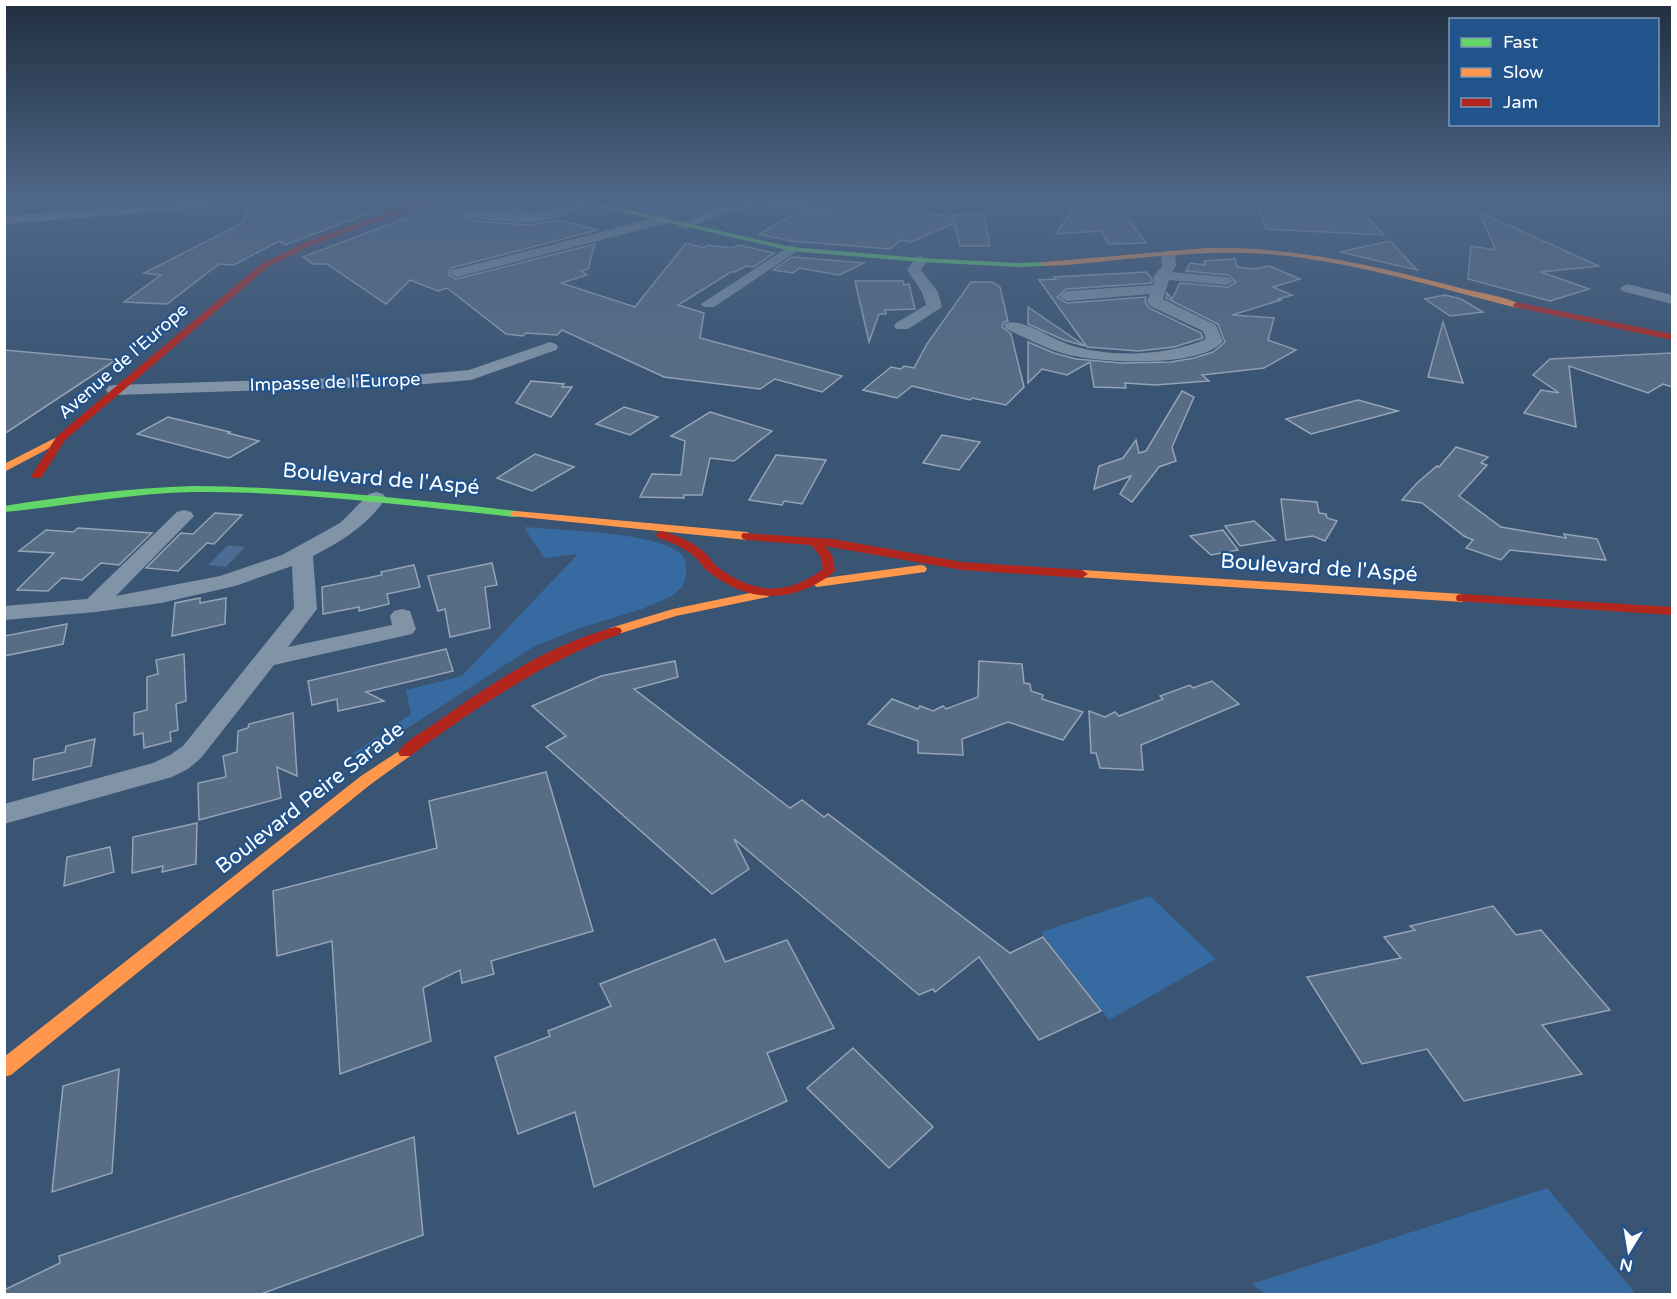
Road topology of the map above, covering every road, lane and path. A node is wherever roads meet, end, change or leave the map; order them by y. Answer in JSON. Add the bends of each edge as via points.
{"nodes":[{"id":1,"x":921,"y":260,"type":"edge"},
{"id":2,"x":273,"y":261,"type":"edge"},
{"id":3,"x":505,"y":261,"type":"edge"},
{"id":4,"x":774,"y":261,"type":"edge"},
{"id":5,"x":933,"y":261,"type":"edge"},
{"id":6,"x":1103,"y":261,"type":"edge"},
{"id":7,"x":1169,"y":261,"type":"edge"},
{"id":8,"x":1331,"y":261,"type":"edge"},
{"id":9,"x":457,"y":273,"type":"dead end"},
{"id":10,"x":1227,"y":281,"type":"dead end"},
{"id":11,"x":1160,"y":283,"type":"junction"},
{"id":12,"x":1628,"y":288,"type":"dead end"},
{"id":13,"x":1067,"y":296,"type":"dead end"},
{"id":14,"x":1672,"y":300,"type":"edge"},
{"id":15,"x":709,"y":304,"type":"dead end"},
{"id":16,"x":902,"y":326,"type":"dead end"},
{"id":17,"x":1012,"y":326,"type":"dead end"},
{"id":18,"x":1672,"y":337,"type":"edge"},
{"id":19,"x":550,"y":347,"type":"dead end"},
{"id":20,"x":115,"y":390,"type":"junction"},
{"id":21,"x":61,"y":438,"type":"junction"},
{"id":22,"x":4,"y":469,"type":"edge"},
{"id":23,"x":4,"y":476,"type":"edge"},
{"id":24,"x":37,"y":476,"type":"junction"},
{"id":25,"x":65,"y":487,"type":"dead end"},
{"id":26,"x":117,"y":493,"type":"junction"},
{"id":27,"x":376,"y":498,"type":"junction"},
{"id":28,"x":5,"y":509,"type":"edge"},
{"id":29,"x":184,"y":516,"type":"dead end"},
{"id":30,"x":641,"y":527,"type":"junction"},
{"id":31,"x":751,"y":537,"type":"junction"},
{"id":32,"x":816,"y":543,"type":"junction"},
{"id":33,"x":302,"y":556,"type":"junction"},
{"id":34,"x":712,"y":561,"type":"junction"},
{"id":35,"x":962,"y":566,"type":"junction"},
{"id":36,"x":817,"y":583,"type":"junction"},
{"id":37,"x":692,"y":594,"type":"dead end"},
{"id":38,"x":764,"y":594,"type":"junction"},
{"id":39,"x":94,"y":605,"type":"junction"},
{"id":40,"x":1672,"y":611,"type":"edge"},
{"id":41,"x":4,"y":613,"type":"edge"},
{"id":42,"x":674,"y":613,"type":"junction"},
{"id":43,"x":402,"y":616,"type":"dead end"},
{"id":44,"x":267,"y":659,"type":"junction"},
{"id":45,"x":4,"y":814,"type":"edge"},
{"id":46,"x":4,"y":1069,"type":"edge"}],
"edges":[{"from":1,"to":16,"type":"street","via":[[914,270],[935,299],[934,307]]},
{"from":2,"to":20,"type":"street","name":"Avenue de l'Europe"},
{"from":3,"to":9,"type":"street"},
{"from":4,"to":15,"type":"street"},
{"from":5,"to":6,"type":"street","via":[[1018,265]]},
{"from":7,"to":11,"type":"street"},
{"from":8,"to":18,"type":"street","via":[[1549,313]]},
{"from":10,"to":11,"type":"street","via":[[1188,276]]},
{"from":11,"to":13,"type":"street"},
{"from":11,"to":17,"type":"street","via":[[1155,303],[1210,328],[1215,341],[1201,349],[1111,356],[1068,350]]},
{"from":12,"to":14,"type":"street"},
{"from":19,"to":20,"type":"street","name":"Impasse de l'Europe","via":[[471,375],[402,381]]},
{"from":20,"to":21,"type":"street","name":"Avenue de l'Europe"},
{"from":21,"to":22,"type":"street","name":"Avenue de l'Europe"},
{"from":21,"to":24,"type":"street","name":"Avenue de l'Europe"},
{"from":23,"to":24,"type":"street"},
{"from":24,"to":28,"type":"street","name":"Avenue de l'Europe","via":[[44,484],[37,495]]},
{"from":25,"to":26,"type":"street","name":"Boulevard de l'Aspé"},
{"from":26,"to":27,"type":"street","name":"Boulevard de l'Aspé","via":[[255,490]]},
{"from":26,"to":28,"type":"street","name":"Boulevard de l'Aspé"},
{"from":27,"to":30,"type":"street","name":"Boulevard de l'Aspé"},
{"from":27,"to":33,"type":"street","via":[[349,526]]},
{"from":29,"to":39,"type":"street"},
{"from":30,"to":31,"type":"street","name":"Boulevard de l'Aspé"},
{"from":30,"to":34,"type":"street","name":"Boulevard de l'Aspé"},
{"from":31,"to":32,"type":"street","name":"Boulevard de l'Aspé"},
{"from":31,"to":34,"type":"street"},
{"from":32,"to":35,"type":"street","name":"Boulevard de l'Aspé"},
{"from":32,"to":36,"type":"street","via":[[829,570]]},
{"from":33,"to":39,"type":"street","via":[[172,595]]},
{"from":33,"to":44,"type":"street","via":[[306,609]]},
{"from":34,"to":38,"type":"street","name":"Boulevard de l'Aspé","via":[[736,584]]},
{"from":35,"to":36,"type":"street","name":"Boulevard de l'Aspé"},
{"from":35,"to":40,"type":"street","name":"Boulevard de l'Aspé"},
{"from":36,"to":38,"type":"street","name":"Boulevard de l'Aspé","via":[[792,592]]},
{"from":37,"to":42,"type":"street","name":"Boulevard Peire Sarade"},
{"from":38,"to":42,"type":"street","name":"Boulevard Peire Sarade"},
{"from":39,"to":41,"type":"street"},
{"from":42,"to":46,"type":"street","name":"Boulevard Peire Sarade","via":[[596,637],[546,658],[476,699],[366,780]]},
{"from":43,"to":44,"type":"street","via":[[404,629]]},
{"from":44,"to":45,"type":"street","via":[[192,752],[179,762]]}]}
